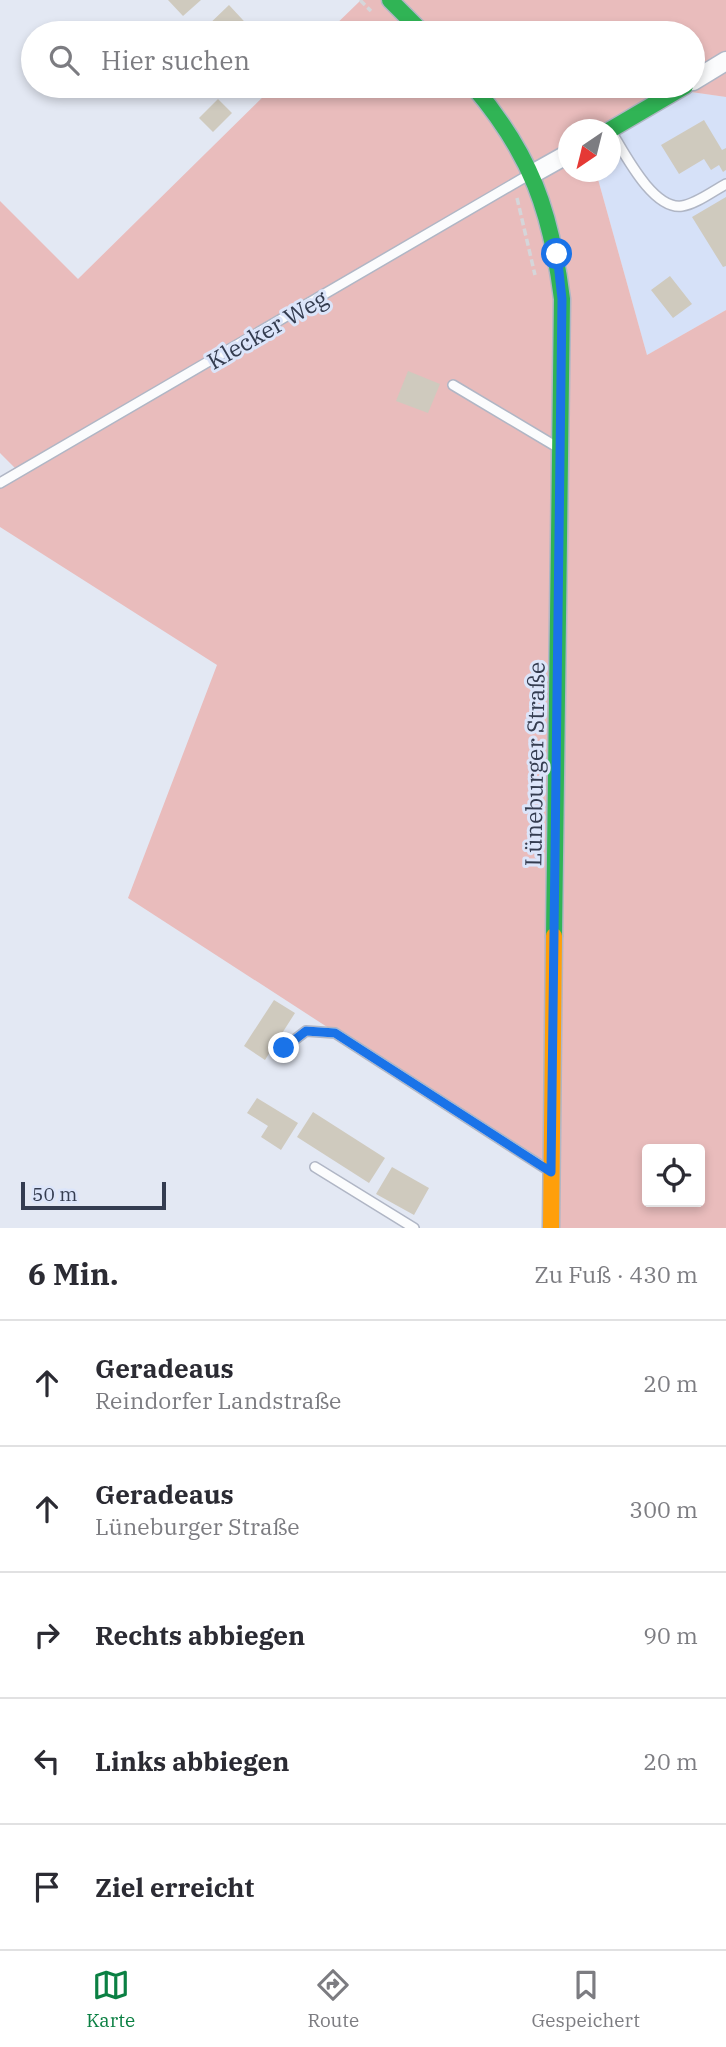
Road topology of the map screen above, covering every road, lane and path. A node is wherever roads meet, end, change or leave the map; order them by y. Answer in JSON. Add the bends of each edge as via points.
{"nodes":[{"id":1,"x":390,"y":0,"type":"edge"},
{"id":2,"x":411,"y":21,"type":"edge"},
{"id":3,"x":726,"y":61,"type":"edge"},
{"id":4,"x":705,"y":74,"type":"edge"},
{"id":5,"x":456,"y":98,"type":"edge"},
{"id":6,"x":484,"y":98,"type":"edge"},
{"id":7,"x":665,"y":98,"type":"edge"},
{"id":8,"x":460,"y":102,"type":"dead end"},
{"id":9,"x":621,"y":124,"type":"edge"},
{"id":10,"x":621,"y":145,"type":"edge"},
{"id":11,"x":558,"y":160,"type":"edge"},
{"id":12,"x":534,"y":173,"type":"junction"},
{"id":13,"x":513,"y":184,"type":"junction"},
{"id":14,"x":726,"y":184,"type":"edge"},
{"id":15,"x":537,"y":284,"type":"dead end"},
{"id":16,"x":453,"y":386,"type":"dead end"},
{"id":17,"x":560,"y":449,"type":"junction"},
{"id":18,"x":0,"y":483,"type":"edge"},
{"id":19,"x":284,"y":1048,"type":"dead end"},
{"id":20,"x":315,"y":1167,"type":"dead end"},
{"id":21,"x":551,"y":1172,"type":"junction"},
{"id":22,"x":414,"y":1228,"type":"edge"},
{"id":23,"x":551,"y":1228,"type":"edge"}],
"edges":[{"from":1,"to":2,"type":"street"},
{"from":3,"to":4,"type":"street"},
{"from":5,"to":8,"type":"path"},
{"from":6,"to":12,"type":"street","name":"Lüneburger Straße"},
{"from":7,"to":9,"type":"street"},
{"from":10,"to":14,"type":"lane","via":[[664,203],[684,206]]},
{"from":11,"to":12,"type":"street"},
{"from":12,"to":13,"type":"lane","name":"Klecker Weg"},
{"from":12,"to":17,"type":"street","name":"Lüneburger Straße","via":[[549,210],[562,299]]},
{"from":13,"to":15,"type":"path"},
{"from":13,"to":18,"type":"lane","name":"Klecker Weg"},
{"from":16,"to":17,"type":"lane"},
{"from":17,"to":21,"type":"street","name":"Lüneburger Straße"},
{"from":19,"to":21,"type":"lane","via":[[306,1031],[335,1033]]},
{"from":20,"to":22,"type":"lane"},
{"from":21,"to":23,"type":"street","name":"Lüneburger Straße"}]}
